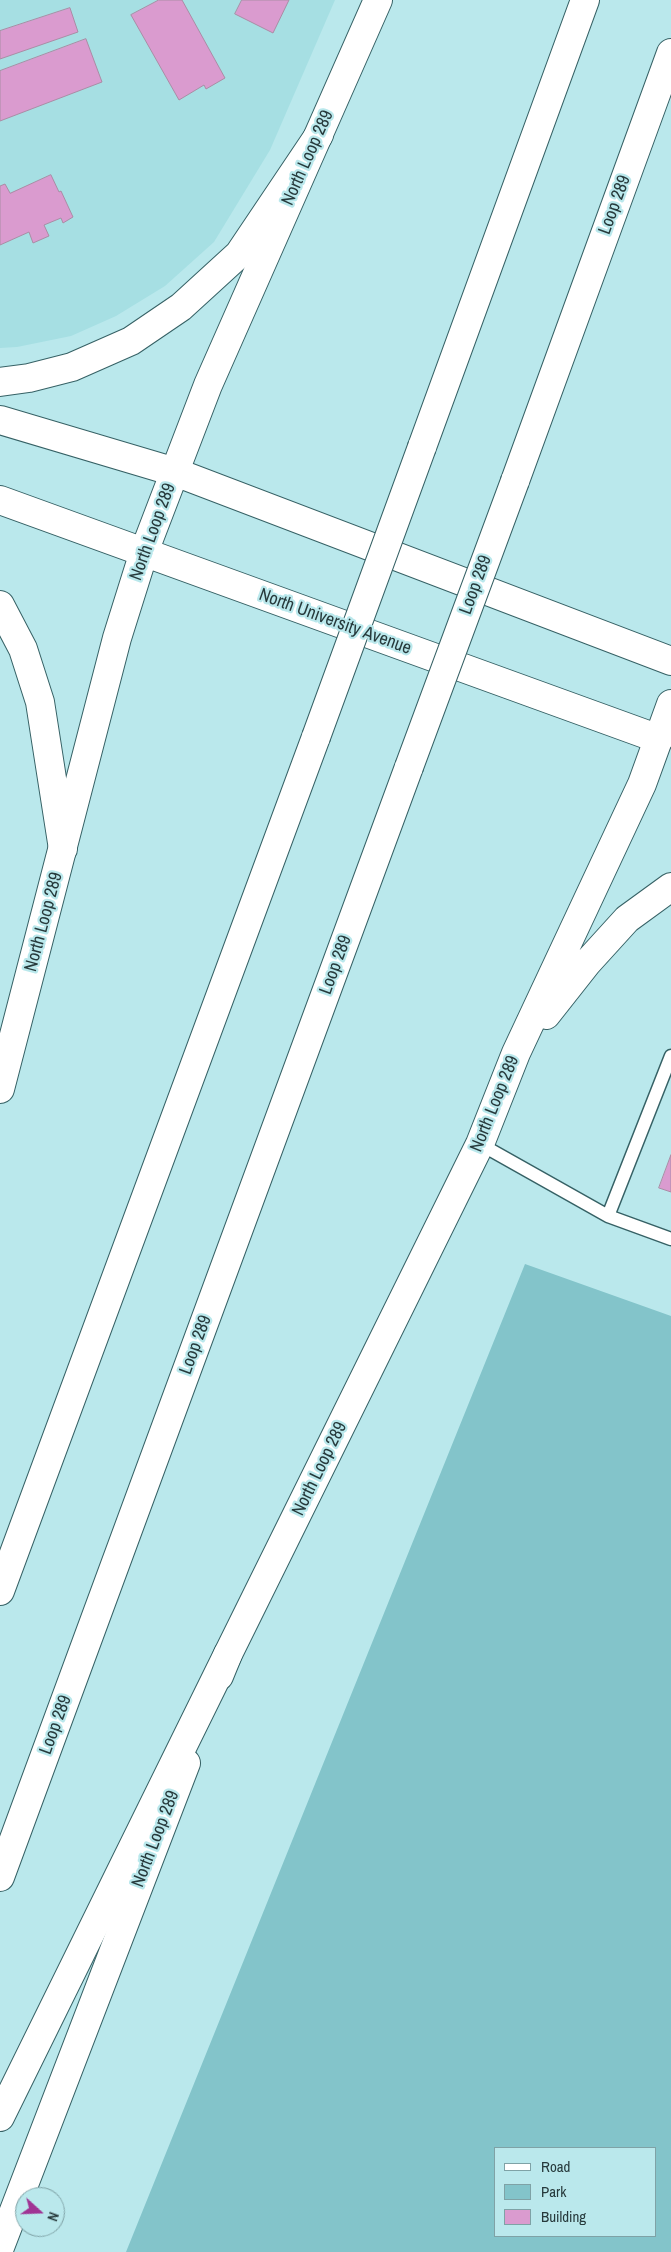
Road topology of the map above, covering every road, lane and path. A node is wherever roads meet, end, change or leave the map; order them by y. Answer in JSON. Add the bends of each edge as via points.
{"nodes":[{"id":1,"x":378,"y":0,"type":"edge"},
{"id":2,"x":585,"y":0,"type":"edge"},
{"id":3,"x":671,"y":53,"type":"edge"},
{"id":4,"x":319,"y":135,"type":"junction"},
{"id":5,"x":0,"y":382,"type":"edge"},
{"id":6,"x":0,"y":420,"type":"edge"},
{"id":7,"x":175,"y":472,"type":"junction"},
{"id":8,"x":0,"y":500,"type":"edge"},
{"id":9,"x":144,"y":552,"type":"junction"},
{"id":10,"x":0,"y":605,"type":"edge"},
{"id":11,"x":671,"y":660,"type":"edge"},
{"id":12,"x":671,"y":704,"type":"edge"},
{"id":13,"x":665,"y":741,"type":"edge"},
{"id":14,"x":63,"y":850,"type":"junction"},
{"id":15,"x":671,"y":887,"type":"edge"},
{"id":16,"x":516,"y":1053,"type":"junction"},
{"id":17,"x":671,"y":1056,"type":"edge"},
{"id":18,"x":0,"y":1089,"type":"edge"},
{"id":19,"x":480,"y":1144,"type":"junction"},
{"id":20,"x":608,"y":1216,"type":"junction"},
{"id":21,"x":671,"y":1239,"type":"edge"},
{"id":22,"x":0,"y":1591,"type":"edge"},
{"id":23,"x":228,"y":1654,"type":"junction"},
{"id":24,"x":0,"y":1877,"type":"edge"},
{"id":25,"x":0,"y":2117,"type":"edge"},
{"id":26,"x":0,"y":2247,"type":"edge"}],
"edges":[{"from":1,"to":4,"type":"main road","name":"North Loop 289"},
{"from":2,"to":22,"type":"main road","bridge":true},
{"from":3,"to":24,"type":"main road","name":"Loop 289","bridge":true},
{"from":4,"to":5,"type":"main road","via":[[239,254],[181,307],[131,341],[72,367]]},
{"from":4,"to":7,"type":"main road","name":"North Loop 289","via":[[208,385]]},
{"from":6,"to":7,"type":"main road"},
{"from":7,"to":9,"type":"main road","name":"North Loop 289"},
{"from":7,"to":11,"type":"main road"},
{"from":8,"to":9,"type":"main road","name":"North University Avenue"},
{"from":9,"to":13,"type":"main road","name":"North University Avenue"},
{"from":9,"to":14,"type":"main road","name":"North Loop 289","via":[[117,638]]},
{"from":10,"to":14,"type":"main road","via":[[22,649],[40,702]]},
{"from":12,"to":13,"type":"main road","name":"North Loop 289"},
{"from":13,"to":16,"type":"main road","name":"North Loop 289"},
{"from":14,"to":18,"type":"main road","name":"North Loop 289"},
{"from":15,"to":16,"type":"main road","via":[[627,920],[587,963]]},
{"from":16,"to":19,"type":"main road","name":"North Loop 289"},
{"from":17,"to":20,"type":"lane"},
{"from":19,"to":20,"type":"lane"},
{"from":19,"to":23,"type":"main road","name":"North Loop 289"},
{"from":20,"to":21,"type":"lane"},
{"from":23,"to":25,"type":"main road"},
{"from":23,"to":26,"type":"main road","name":"North Loop 289"}]}
